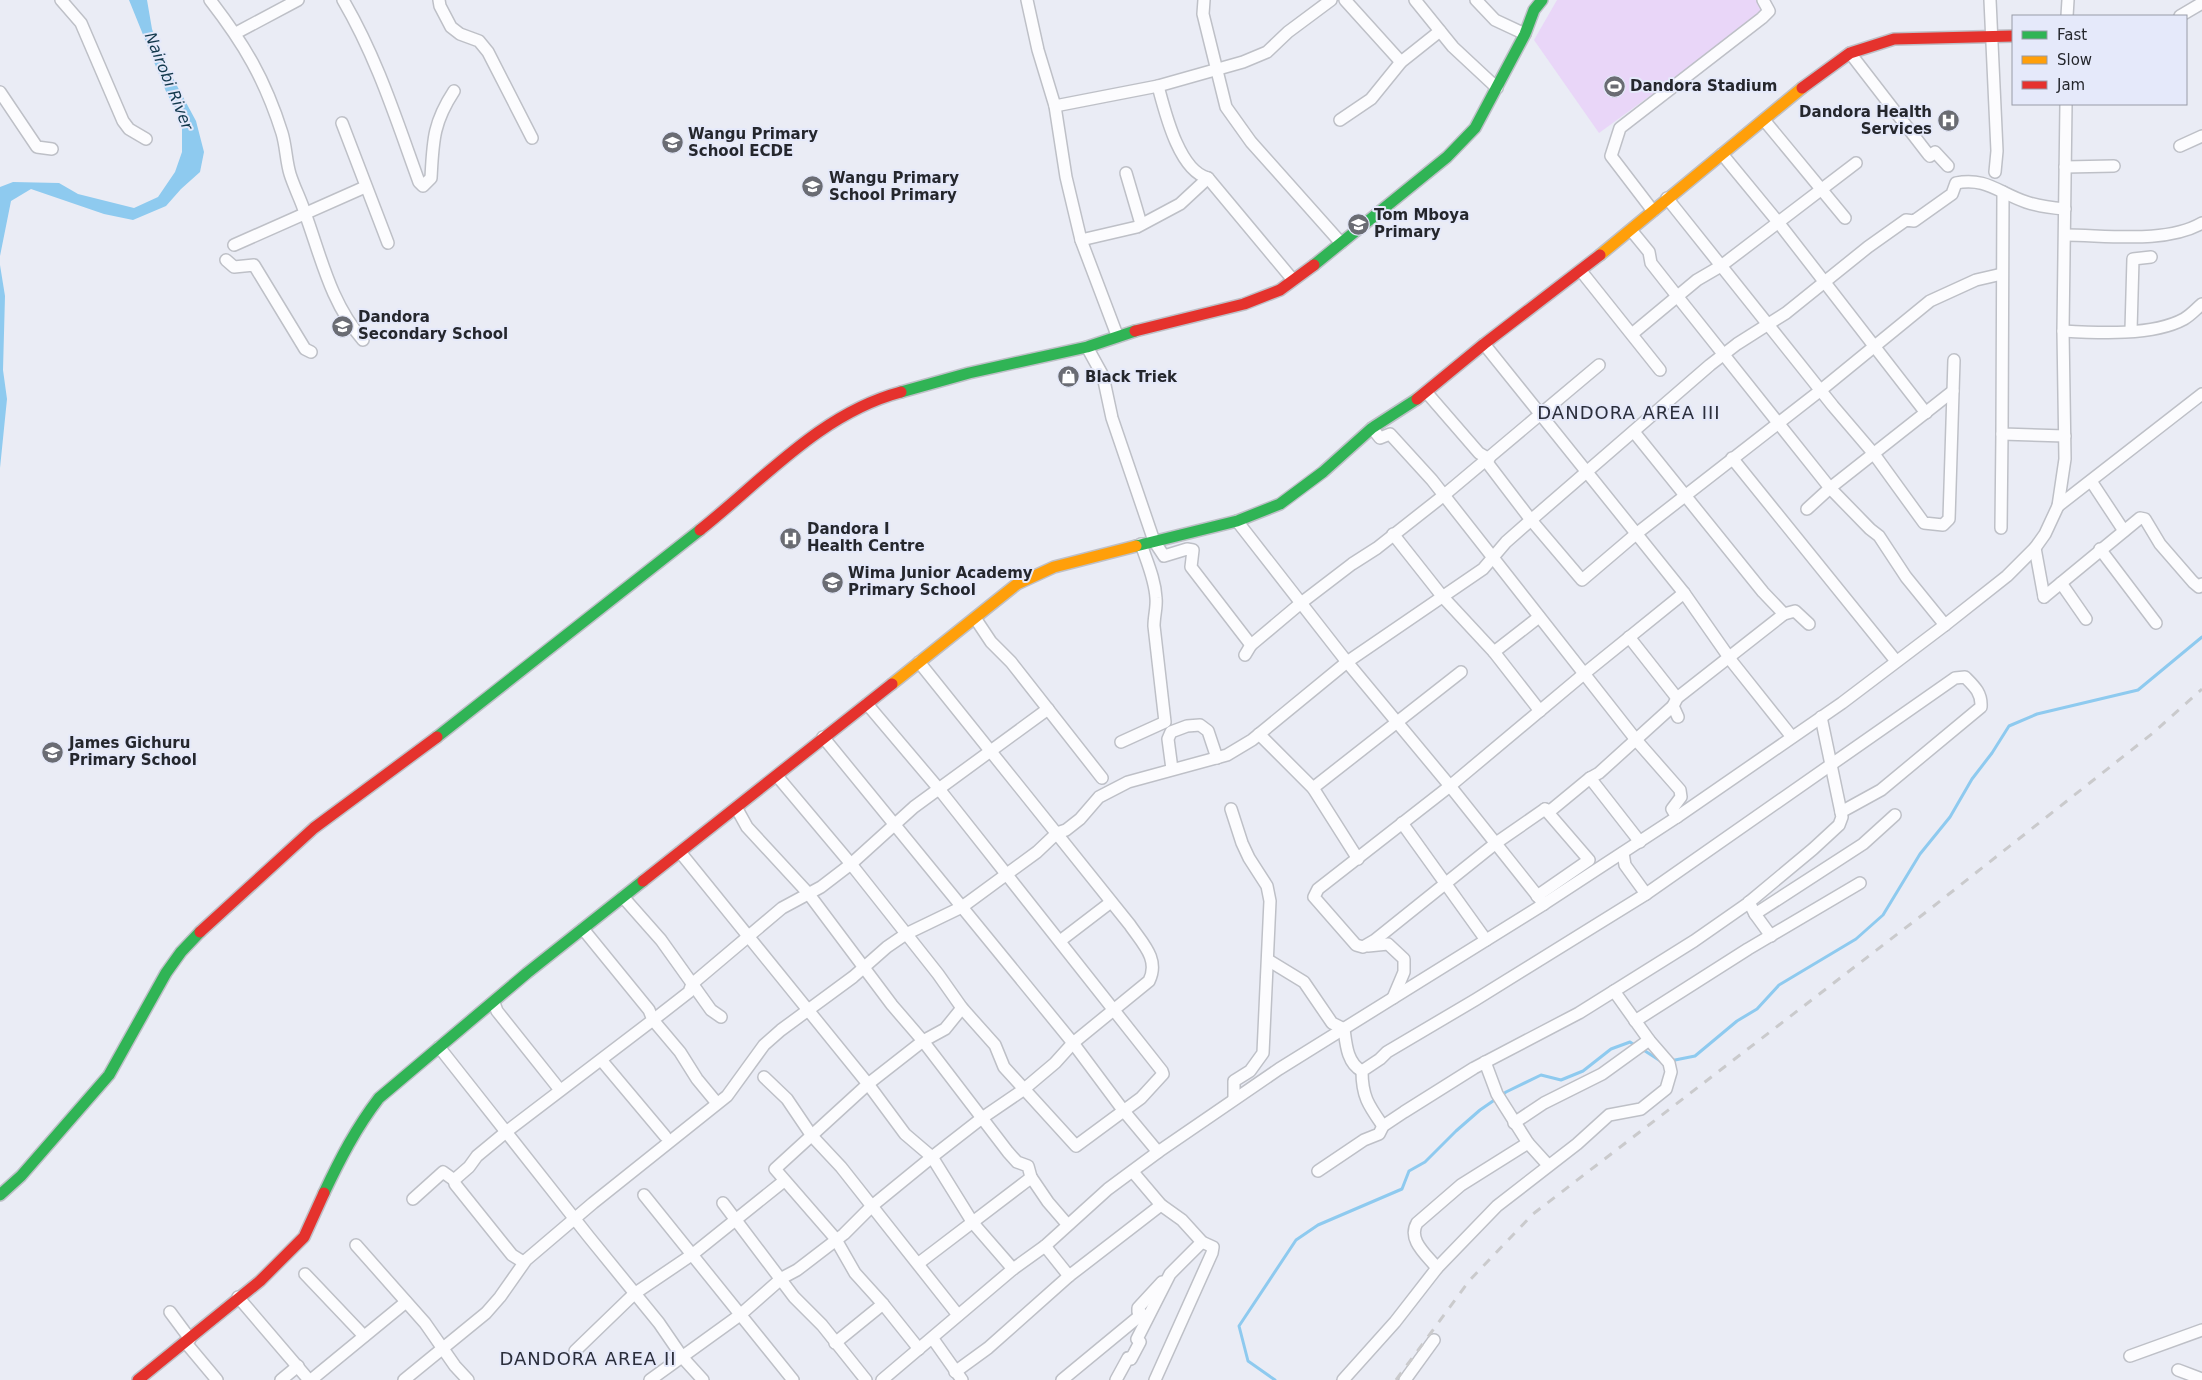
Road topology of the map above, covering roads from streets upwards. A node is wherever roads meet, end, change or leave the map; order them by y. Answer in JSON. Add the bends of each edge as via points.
{"nodes":[{"id":1,"x":61,"y":0,"type":"edge"},
{"id":2,"x":210,"y":0,"type":"edge"},
{"id":3,"x":298,"y":0,"type":"edge"},
{"id":4,"x":343,"y":0,"type":"edge"},
{"id":5,"x":440,"y":0,"type":"edge"},
{"id":6,"x":1027,"y":0,"type":"edge"},
{"id":7,"x":1204,"y":0,"type":"edge"},
{"id":8,"x":1331,"y":0,"type":"edge"},
{"id":9,"x":1345,"y":0,"type":"edge"},
{"id":10,"x":1414,"y":0,"type":"edge"},
{"id":11,"x":1476,"y":0,"type":"edge"},
{"id":12,"x":1542,"y":0,"type":"edge"},
{"id":13,"x":1763,"y":0,"type":"edge"},
{"id":14,"x":1990,"y":0,"type":"edge"},
{"id":15,"x":2068,"y":0,"type":"edge"},
{"id":16,"x":2202,"y":3,"type":"edge"},
{"id":17,"x":2068,"y":15,"type":"edge"},
{"id":18,"x":2182,"y":15,"type":"edge"},
{"id":19,"x":1440,"y":31,"type":"junction"},
{"id":20,"x":236,"y":33,"type":"junction"},
{"id":21,"x":1525,"y":34,"type":"junction"},
{"id":22,"x":1993,"y":36,"type":"junction"},
{"id":23,"x":2012,"y":36,"type":"edge"},
{"id":24,"x":1850,"y":53,"type":"junction"},
{"id":25,"x":1401,"y":62,"type":"junction"},
{"id":26,"x":1218,"y":67,"type":"junction"},
{"id":27,"x":1158,"y":86,"type":"junction"},
{"id":28,"x":1497,"y":88,"type":"junction"},
{"id":29,"x":454,"y":91,"type":"dead end"},
{"id":30,"x":0,"y":92,"type":"edge"},
{"id":31,"x":2066,"y":105,"type":"edge"},
{"id":32,"x":1055,"y":106,"type":"junction"},
{"id":33,"x":1340,"y":120,"type":"dead end"},
{"id":34,"x":1764,"y":120,"type":"junction"},
{"id":35,"x":342,"y":124,"type":"dead end"},
{"id":36,"x":2202,"y":136,"type":"edge"},
{"id":37,"x":532,"y":138,"type":"dead end"},
{"id":38,"x":146,"y":139,"type":"dead end"},
{"id":39,"x":2180,"y":146,"type":"dead end"},
{"id":40,"x":52,"y":149,"type":"dead end"},
{"id":41,"x":1722,"y":154,"type":"junction"},
{"id":42,"x":1856,"y":163,"type":"dead end"},
{"id":43,"x":1948,"y":166,"type":"dead end"},
{"id":44,"x":2114,"y":166,"type":"dead end"},
{"id":45,"x":2065,"y":167,"type":"junction"},
{"id":46,"x":1995,"y":172,"type":"dead end"},
{"id":47,"x":1126,"y":173,"type":"dead end"},
{"id":48,"x":1208,"y":178,"type":"junction"},
{"id":49,"x":365,"y":186,"type":"junction"},
{"id":50,"x":1822,"y":188,"type":"junction"},
{"id":51,"x":2003,"y":192,"type":"junction"},
{"id":52,"x":1667,"y":198,"type":"junction"},
{"id":53,"x":2064,"y":210,"type":"junction"},
{"id":54,"x":1653,"y":211,"type":"junction"},
{"id":55,"x":305,"y":212,"type":"junction"},
{"id":56,"x":1845,"y":218,"type":"dead end"},
{"id":57,"x":1778,"y":222,"type":"junction"},
{"id":58,"x":2202,"y":223,"type":"edge"},
{"id":59,"x":1141,"y":224,"type":"junction"},
{"id":60,"x":1631,"y":230,"type":"junction"},
{"id":61,"x":2064,"y":235,"type":"junction"},
{"id":62,"x":1080,"y":240,"type":"junction"},
{"id":63,"x":388,"y":244,"type":"dead end"},
{"id":64,"x":1341,"y":244,"type":"junction"},
{"id":65,"x":234,"y":245,"type":"dead end"},
{"id":66,"x":2151,"y":257,"type":"dead end"},
{"id":67,"x":226,"y":260,"type":"dead end"},
{"id":68,"x":1721,"y":266,"type":"junction"},
{"id":69,"x":1581,"y":271,"type":"junction"},
{"id":70,"x":2002,"y":274,"type":"junction"},
{"id":71,"x":1293,"y":280,"type":"junction"},
{"id":72,"x":1826,"y":283,"type":"junction"},
{"id":73,"x":1677,"y":296,"type":"junction"},
{"id":74,"x":2202,"y":304,"type":"edge"},
{"id":75,"x":1769,"y":324,"type":"junction"},
{"id":76,"x":2131,"y":330,"type":"junction"},
{"id":77,"x":2063,"y":331,"type":"junction"},
{"id":78,"x":1632,"y":334,"type":"junction"},
{"id":79,"x":1117,"y":335,"type":"junction"},
{"id":80,"x":363,"y":340,"type":"dead end"},
{"id":81,"x":1484,"y":344,"type":"junction"},
{"id":82,"x":1874,"y":346,"type":"junction"},
{"id":83,"x":1087,"y":347,"type":"junction"},
{"id":84,"x":310,"y":352,"type":"dead end"},
{"id":85,"x":1724,"y":354,"type":"junction"},
{"id":86,"x":1954,"y":360,"type":"dead end"},
{"id":87,"x":1599,"y":365,"type":"dead end"},
{"id":88,"x":1660,"y":370,"type":"dead end"},
{"id":89,"x":1821,"y":390,"type":"junction"},
{"id":90,"x":1953,"y":391,"type":"junction"},
{"id":91,"x":1427,"y":393,"type":"junction"},
{"id":92,"x":2201,"y":397,"type":"edge"},
{"id":93,"x":1926,"y":413,"type":"junction"},
{"id":94,"x":1540,"y":414,"type":"junction"},
{"id":95,"x":1778,"y":422,"type":"junction"},
{"id":96,"x":1372,"y":428,"type":"junction"},
{"id":97,"x":1634,"y":432,"type":"junction"},
{"id":98,"x":2002,"y":434,"type":"junction"},
{"id":99,"x":2065,"y":436,"type":"junction"},
{"id":100,"x":1874,"y":454,"type":"junction"},
{"id":101,"x":1732,"y":458,"type":"junction"},
{"id":102,"x":1488,"y":460,"type":"junction"},
{"id":103,"x":1587,"y":473,"type":"junction"},
{"id":104,"x":2091,"y":481,"type":"junction"},
{"id":105,"x":1830,"y":488,"type":"junction"},
{"id":106,"x":1444,"y":496,"type":"junction"},
{"id":107,"x":1685,"y":496,"type":"junction"},
{"id":108,"x":2058,"y":506,"type":"junction"},
{"id":109,"x":1807,"y":509,"type":"dead end"},
{"id":110,"x":1531,"y":520,"type":"junction"},
{"id":111,"x":1237,"y":521,"type":"junction"},
{"id":112,"x":2001,"y":528,"type":"dead end"},
{"id":113,"x":2124,"y":531,"type":"junction"},
{"id":114,"x":1393,"y":534,"type":"junction"},
{"id":115,"x":1636,"y":534,"type":"junction"},
{"id":116,"x":1154,"y":541,"type":"junction"},
{"id":117,"x":1141,"y":544,"type":"junction"},
{"id":118,"x":2035,"y":548,"type":"junction"},
{"id":119,"x":2100,"y":549,"type":"junction"},
{"id":120,"x":1493,"y":559,"type":"junction"},
{"id":121,"x":2061,"y":583,"type":"junction"},
{"id":122,"x":2202,"y":584,"type":"edge"},
{"id":123,"x":1684,"y":593,"type":"junction"},
{"id":124,"x":1442,"y":596,"type":"junction"},
{"id":125,"x":1301,"y":603,"type":"junction"},
{"id":126,"x":1784,"y":614,"type":"junction"},
{"id":127,"x":1539,"y":617,"type":"junction"},
{"id":128,"x":974,"y":618,"type":"junction"},
{"id":129,"x":2086,"y":619,"type":"dead end"},
{"id":130,"x":2156,"y":623,"type":"dead end"},
{"id":131,"x":1809,"y":624,"type":"dead end"},
{"id":132,"x":1946,"y":625,"type":"junction"},
{"id":133,"x":1629,"y":637,"type":"junction"},
{"id":134,"x":1494,"y":652,"type":"junction"},
{"id":135,"x":1730,"y":656,"type":"junction"},
{"id":136,"x":1896,"y":661,"type":"junction"},
{"id":137,"x":919,"y":662,"type":"junction"},
{"id":138,"x":1347,"y":662,"type":"junction"},
{"id":139,"x":1461,"y":672,"type":"dead end"},
{"id":140,"x":1585,"y":672,"type":"junction"},
{"id":141,"x":1675,"y":702,"type":"junction"},
{"id":142,"x":867,"y":704,"type":"junction"},
{"id":143,"x":1048,"y":709,"type":"junction"},
{"id":144,"x":1540,"y":711,"type":"junction"},
{"id":145,"x":1678,"y":717,"type":"dead end"},
{"id":146,"x":1821,"y":717,"type":"junction"},
{"id":147,"x":1397,"y":723,"type":"junction"},
{"id":148,"x":1259,"y":734,"type":"junction"},
{"id":149,"x":823,"y":737,"type":"junction"},
{"id":150,"x":1792,"y":737,"type":"junction"},
{"id":151,"x":1637,"y":741,"type":"junction"},
{"id":152,"x":1121,"y":742,"type":"dead end"},
{"id":153,"x":991,"y":750,"type":"junction"},
{"id":154,"x":1217,"y":758,"type":"junction"},
{"id":155,"x":1831,"y":766,"type":"junction"},
{"id":156,"x":1172,"y":769,"type":"junction"},
{"id":157,"x":777,"y":776,"type":"junction"},
{"id":158,"x":1102,"y":778,"type":"dead end"},
{"id":159,"x":1590,"y":778,"type":"junction"},
{"id":160,"x":1450,"y":786,"type":"junction"},
{"id":161,"x":939,"y":788,"type":"junction"},
{"id":162,"x":1314,"y":788,"type":"junction"},
{"id":163,"x":737,"y":809,"type":"junction"},
{"id":164,"x":1231,"y":809,"type":"dead end"},
{"id":165,"x":1545,"y":809,"type":"junction"},
{"id":166,"x":1841,"y":812,"type":"junction"},
{"id":167,"x":1895,"y":815,"type":"dead end"},
{"id":168,"x":1677,"y":818,"type":"junction"},
{"id":169,"x":1402,"y":823,"type":"junction"},
{"id":170,"x":895,"y":824,"type":"junction"},
{"id":171,"x":1056,"y":833,"type":"junction"},
{"id":172,"x":1640,"y":842,"type":"junction"},
{"id":173,"x":1496,"y":843,"type":"junction"},
{"id":174,"x":680,"y":852,"type":"junction"},
{"id":175,"x":1623,"y":853,"type":"junction"},
{"id":176,"x":1358,"y":859,"type":"junction"},
{"id":177,"x":851,"y":864,"type":"junction"},
{"id":178,"x":1005,"y":874,"type":"junction"},
{"id":179,"x":1860,"y":883,"type":"dead end"},
{"id":180,"x":1446,"y":886,"type":"junction"},
{"id":181,"x":808,"y":893,"type":"junction"},
{"id":182,"x":1646,"y":894,"type":"junction"},
{"id":183,"x":623,"y":898,"type":"junction"},
{"id":184,"x":1540,"y":900,"type":"junction"},
{"id":185,"x":1111,"y":902,"type":"junction"},
{"id":186,"x":1749,"y":902,"type":"junction"},
{"id":187,"x":962,"y":907,"type":"junction"},
{"id":188,"x":1755,"y":914,"type":"junction"},
{"id":189,"x":583,"y":929,"type":"junction"},
{"id":190,"x":906,"y":934,"type":"junction"},
{"id":191,"x":1771,"y":936,"type":"junction"},
{"id":192,"x":749,"y":937,"type":"junction"},
{"id":193,"x":1486,"y":940,"type":"junction"},
{"id":194,"x":1060,"y":941,"type":"junction"},
{"id":195,"x":1363,"y":947,"type":"junction"},
{"id":196,"x":1268,"y":960,"type":"junction"},
{"id":197,"x":865,"y":968,"type":"junction"},
{"id":198,"x":692,"y":984,"type":"junction"},
{"id":199,"x":1614,"y":991,"type":"junction"},
{"id":200,"x":1393,"y":998,"type":"junction"},
{"id":201,"x":494,"y":1003,"type":"junction"},
{"id":202,"x":962,"y":1008,"type":"junction"},
{"id":203,"x":808,"y":1010,"type":"junction"},
{"id":204,"x":1115,"y":1011,"type":"junction"},
{"id":205,"x":721,"y":1016,"type":"dead end"},
{"id":206,"x":654,"y":1020,"type":"junction"},
{"id":207,"x":1635,"y":1021,"type":"junction"},
{"id":208,"x":1344,"y":1029,"type":"junction"},
{"id":209,"x":1649,"y":1040,"type":"junction"},
{"id":210,"x":923,"y":1041,"type":"junction"},
{"id":211,"x":1073,"y":1043,"type":"junction"},
{"id":212,"x":439,"y":1046,"type":"junction"},
{"id":213,"x":602,"y":1061,"type":"junction"},
{"id":214,"x":1485,"y":1062,"type":"junction"},
{"id":215,"x":1362,"y":1071,"type":"junction"},
{"id":216,"x":764,"y":1077,"type":"dead end"},
{"id":217,"x":868,"y":1084,"type":"junction"},
{"id":218,"x":560,"y":1090,"type":"junction"},
{"id":219,"x":1023,"y":1090,"type":"junction"},
{"id":220,"x":1234,"y":1099,"type":"junction"},
{"id":221,"x":716,"y":1102,"type":"dead end"},
{"id":222,"x":1123,"y":1110,"type":"junction"},
{"id":223,"x":982,"y":1118,"type":"junction"},
{"id":224,"x":1514,"y":1123,"type":"junction"},
{"id":225,"x":1384,"y":1126,"type":"junction"},
{"id":226,"x":506,"y":1132,"type":"junction"},
{"id":227,"x":665,"y":1136,"type":"dead end"},
{"id":228,"x":812,"y":1136,"type":"junction"},
{"id":229,"x":1528,"y":1144,"type":"junction"},
{"id":230,"x":1158,"y":1152,"type":"junction"},
{"id":231,"x":932,"y":1157,"type":"junction"},
{"id":232,"x":1548,"y":1165,"type":"junction"},
{"id":233,"x":1318,"y":1171,"type":"dead end"},
{"id":234,"x":1133,"y":1172,"type":"junction"},
{"id":235,"x":1031,"y":1176,"type":"junction"},
{"id":236,"x":454,"y":1180,"type":"junction"},
{"id":237,"x":784,"y":1181,"type":"junction"},
{"id":238,"x":0,"y":1195,"type":"edge"},
{"id":239,"x":644,"y":1195,"type":"dead end"},
{"id":240,"x":412,"y":1199,"type":"dead end"},
{"id":241,"x":723,"y":1203,"type":"dead end"},
{"id":242,"x":1161,"y":1205,"type":"junction"},
{"id":243,"x":872,"y":1206,"type":"junction"},
{"id":244,"x":575,"y":1220,"type":"junction"},
{"id":245,"x":735,"y":1221,"type":"junction"},
{"id":246,"x":974,"y":1223,"type":"junction"},
{"id":247,"x":1068,"y":1224,"type":"junction"},
{"id":248,"x":834,"y":1238,"type":"junction"},
{"id":249,"x":1202,"y":1242,"type":"junction"},
{"id":250,"x":356,"y":1245,"type":"dead end"},
{"id":251,"x":1045,"y":1246,"type":"junction"},
{"id":252,"x":693,"y":1254,"type":"junction"},
{"id":253,"x":520,"y":1260,"type":"dead end"},
{"id":254,"x":919,"y":1263,"type":"junction"},
{"id":255,"x":1437,"y":1268,"type":"junction"},
{"id":256,"x":1013,"y":1269,"type":"junction"},
{"id":257,"x":305,"y":1274,"type":"dead end"},
{"id":258,"x":1069,"y":1276,"type":"junction"},
{"id":259,"x":782,"y":1278,"type":"junction"},
{"id":260,"x":634,"y":1294,"type":"junction"},
{"id":261,"x":238,"y":1297,"type":"junction"},
{"id":262,"x":406,"y":1302,"type":"junction"},
{"id":263,"x":883,"y":1304,"type":"junction"},
{"id":264,"x":170,"y":1312,"type":"dead end"},
{"id":265,"x":958,"y":1314,"type":"junction"},
{"id":266,"x":740,"y":1315,"type":"junction"},
{"id":267,"x":1145,"y":1316,"type":"junction"},
{"id":268,"x":2202,"y":1330,"type":"edge"},
{"id":269,"x":364,"y":1336,"type":"junction"},
{"id":270,"x":932,"y":1338,"type":"junction"},
{"id":271,"x":1434,"y":1340,"type":"dead end"},
{"id":272,"x":188,"y":1341,"type":"junction"},
{"id":273,"x":836,"y":1343,"type":"junction"},
{"id":274,"x":442,"y":1348,"type":"junction"},
{"id":275,"x":919,"y":1349,"type":"junction"},
{"id":276,"x":574,"y":1351,"type":"dead end"},
{"id":277,"x":2130,"y":1356,"type":"dead end"},
{"id":278,"x":683,"y":1358,"type":"junction"},
{"id":279,"x":298,"y":1366,"type":"junction"},
{"id":280,"x":2178,"y":1370,"type":"dead end"},
{"id":281,"x":958,"y":1376,"type":"edge"},
{"id":282,"x":141,"y":1379,"type":"edge"},
{"id":283,"x":788,"y":1379,"type":"edge"},
{"id":284,"x":2202,"y":1379,"type":"edge"},
{"id":285,"x":217,"y":1380,"type":"edge"},
{"id":286,"x":281,"y":1380,"type":"edge"},
{"id":287,"x":310,"y":1380,"type":"edge"},
{"id":288,"x":404,"y":1380,"type":"edge"},
{"id":289,"x":468,"y":1380,"type":"edge"},
{"id":290,"x":650,"y":1380,"type":"edge"},
{"id":291,"x":703,"y":1380,"type":"edge"},
{"id":292,"x":866,"y":1380,"type":"edge"},
{"id":293,"x":882,"y":1380,"type":"edge"},
{"id":294,"x":1062,"y":1380,"type":"edge"},
{"id":295,"x":1116,"y":1380,"type":"edge"},
{"id":296,"x":1154,"y":1380,"type":"edge"},
{"id":297,"x":1343,"y":1380,"type":"edge"},
{"id":298,"x":1404,"y":1380,"type":"edge"}],
"edges":[{"from":1,"to":38,"type":"street","via":[[81,23],[123,121],[129,129]]},
{"from":2,"to":20,"type":"street"},
{"from":3,"to":20,"type":"street"},
{"from":4,"to":29,"type":"street","via":[[382,75],[423,186],[432,178],[433,138],[441,112]]},
{"from":5,"to":37,"type":"street","via":[[451,27],[479,41],[488,52]]},
{"from":6,"to":32,"type":"street"},
{"from":7,"to":26,"type":"street","via":[[1203,14]]},
{"from":8,"to":26,"type":"street","via":[[1267,52],[1243,62]]},
{"from":9,"to":25,"type":"street"},
{"from":10,"to":19,"type":"street"},
{"from":11,"to":21,"type":"street","via":[[1495,20]]},
{"from":12,"to":21,"type":"street","via":[[1534,10]]},
{"from":13,"to":54,"type":"street","via":[[1769,10],[1766,15],[1620,128],[1611,156]]},
{"from":14,"to":22,"type":"street"},
{"from":15,"to":17,"type":"street"},
{"from":16,"to":18,"type":"street"},
{"from":19,"to":25,"type":"street"},
{"from":19,"to":28,"type":"street"},
{"from":20,"to":55,"type":"street","via":[[266,89],[282,135],[289,172]]},
{"from":21,"to":28,"type":"street"},
{"from":22,"to":23,"type":"street"},
{"from":22,"to":24,"type":"street","via":[[1894,39]]},
{"from":22,"to":46,"type":"street"},
{"from":24,"to":34,"type":"street"},
{"from":24,"to":43,"type":"street","via":[[1928,154],[1935,152]]},
{"from":25,"to":33,"type":"street","via":[[1371,99]]},
{"from":26,"to":27,"type":"street"},
{"from":26,"to":64,"type":"street","via":[[1226,106],[1231,114],[1251,142]]},
{"from":27,"to":32,"type":"street"},
{"from":27,"to":48,"type":"street","via":[[1176,145],[1200,176]]},
{"from":28,"to":64,"type":"street","via":[[1475,128],[1447,157]]},
{"from":30,"to":40,"type":"street","via":[[37,147]]},
{"from":31,"to":45,"type":"street"},
{"from":32,"to":62,"type":"street"},
{"from":34,"to":41,"type":"street"},
{"from":34,"to":50,"type":"street"},
{"from":35,"to":49,"type":"street"},
{"from":36,"to":39,"type":"street"},
{"from":41,"to":52,"type":"street"},
{"from":41,"to":57,"type":"street"},
{"from":42,"to":50,"type":"street"},
{"from":44,"to":45,"type":"street"},
{"from":45,"to":53,"type":"street"},
{"from":47,"to":59,"type":"street"},
{"from":48,"to":59,"type":"street","via":[[1180,204]]},
{"from":48,"to":71,"type":"street"},
{"from":49,"to":55,"type":"street"},
{"from":49,"to":63,"type":"street"},
{"from":50,"to":56,"type":"street"},
{"from":50,"to":57,"type":"street"},
{"from":51,"to":53,"type":"street","via":[[2026,202]]},
{"from":51,"to":70,"type":"street"},
{"from":51,"to":72,"type":"street","via":[[1970,180],[1956,183],[1952,194],[1914,222],[1906,220]]},
{"from":52,"to":54,"type":"street"},
{"from":52,"to":68,"type":"street"},
{"from":53,"to":61,"type":"street"},
{"from":54,"to":60,"type":"street"},
{"from":55,"to":65,"type":"street"},
{"from":55,"to":80,"type":"street","via":[[332,290],[350,324]]},
{"from":57,"to":68,"type":"street"},
{"from":57,"to":72,"type":"street"},
{"from":58,"to":61,"type":"street","via":[[2188,231],[2162,236]]},
{"from":59,"to":62,"type":"street"},
{"from":60,"to":69,"type":"street"},
{"from":60,"to":73,"type":"street"},
{"from":61,"to":77,"type":"street"},
{"from":62,"to":79,"type":"street"},
{"from":64,"to":71,"type":"street"},
{"from":66,"to":76,"type":"street","via":[[2133,259]]},
{"from":67,"to":84,"type":"street","via":[[234,267],[254,265],[305,349]]},
{"from":68,"to":73,"type":"street"},
{"from":68,"to":75,"type":"street"},
{"from":69,"to":78,"type":"street"},
{"from":69,"to":81,"type":"street"},
{"from":70,"to":82,"type":"street","via":[[1976,280],[1930,301]]},
{"from":70,"to":98,"type":"street"},
{"from":71,"to":79,"type":"street","via":[[1280,290],[1244,304]]},
{"from":72,"to":75,"type":"street"},
{"from":72,"to":82,"type":"street"},
{"from":73,"to":78,"type":"street"},
{"from":73,"to":85,"type":"street"},
{"from":74,"to":76,"type":"street","via":[[2183,320]]},
{"from":75,"to":85,"type":"street"},
{"from":75,"to":89,"type":"street"},
{"from":76,"to":77,"type":"street"},
{"from":77,"to":99,"type":"street"},
{"from":78,"to":88,"type":"street"},
{"from":79,"to":83,"type":"street"},
{"from":81,"to":91,"type":"street"},
{"from":81,"to":94,"type":"street"},
{"from":82,"to":89,"type":"street"},
{"from":82,"to":93,"type":"street"},
{"from":83,"to":116,"type":"street","via":[[1103,376],[1112,418]]},
{"from":83,"to":238,"type":"street","via":[[969,373],[885,396],[843,416],[784,458],[725,510],[585,622],[314,828],[216,916],[176,959],[104,1082],[21,1176]]},
{"from":85,"to":95,"type":"street"},
{"from":85,"to":97,"type":"street"},
{"from":86,"to":90,"type":"street"},
{"from":87,"to":94,"type":"street"},
{"from":89,"to":95,"type":"street"},
{"from":89,"to":100,"type":"street"},
{"from":90,"to":93,"type":"street"},
{"from":90,"to":100,"type":"street","via":[[1949,519],[1943,525],[1924,523]]},
{"from":91,"to":96,"type":"street"},
{"from":91,"to":102,"type":"street"},
{"from":92,"to":104,"type":"street"},
{"from":93,"to":100,"type":"street"},
{"from":94,"to":102,"type":"street"},
{"from":94,"to":103,"type":"street"},
{"from":95,"to":101,"type":"street"},
{"from":95,"to":105,"type":"street"},
{"from":96,"to":106,"type":"street","via":[[1380,438],[1390,434]]},
{"from":96,"to":111,"type":"street","via":[[1323,472],[1280,504]]},
{"from":97,"to":103,"type":"street"},
{"from":97,"to":107,"type":"street"},
{"from":98,"to":99,"type":"street"},
{"from":98,"to":112,"type":"street"},
{"from":99,"to":108,"type":"street"},
{"from":100,"to":105,"type":"street"},
{"from":101,"to":107,"type":"street"},
{"from":101,"to":136,"type":"street"},
{"from":102,"to":106,"type":"street"},
{"from":102,"to":110,"type":"street"},
{"from":103,"to":110,"type":"street"},
{"from":103,"to":115,"type":"street"},
{"from":104,"to":108,"type":"street"},
{"from":104,"to":113,"type":"street"},
{"from":105,"to":109,"type":"street"},
{"from":105,"to":132,"type":"street","via":[[1879,536],[1906,577]]},
{"from":106,"to":114,"type":"street"},
{"from":106,"to":120,"type":"street"},
{"from":107,"to":115,"type":"street"},
{"from":107,"to":126,"type":"street","via":[[1762,592]]},
{"from":108,"to":118,"type":"street"},
{"from":110,"to":115,"type":"street","via":[[1582,580]]},
{"from":110,"to":120,"type":"street","via":[[1506,542]]},
{"from":111,"to":116,"type":"street"},
{"from":111,"to":125,"type":"street"},
{"from":113,"to":119,"type":"street"},
{"from":113,"to":122,"type":"street","via":[[2140,518],[2145,519],[2160,544],[2193,582],[2199,586]]},
{"from":114,"to":124,"type":"street"},
{"from":114,"to":125,"type":"street"},
{"from":115,"to":123,"type":"street"},
{"from":116,"to":117,"type":"street"},
{"from":116,"to":125,"type":"street","via":[[1164,556],[1193,550],[1191,567],[1248,650]]},
{"from":117,"to":128,"type":"street","via":[[1035,574]]},
{"from":117,"to":152,"type":"street","via":[[1157,601],[1154,620],[1166,722]]},
{"from":118,"to":121,"type":"street","via":[[2044,597]]},
{"from":118,"to":132,"type":"street","via":[[2007,576]]},
{"from":119,"to":121,"type":"street"},
{"from":119,"to":130,"type":"street"},
{"from":120,"to":124,"type":"street","via":[[1465,583]]},
{"from":120,"to":127,"type":"street"},
{"from":121,"to":129,"type":"street"},
{"from":123,"to":133,"type":"street"},
{"from":123,"to":135,"type":"street"},
{"from":124,"to":134,"type":"street"},
{"from":124,"to":138,"type":"street"},
{"from":125,"to":138,"type":"street"},
{"from":126,"to":131,"type":"street","via":[[1795,612]]},
{"from":126,"to":135,"type":"street"},
{"from":127,"to":134,"type":"street"},
{"from":127,"to":140,"type":"street"},
{"from":128,"to":137,"type":"street"},
{"from":128,"to":143,"type":"street"},
{"from":132,"to":136,"type":"street"},
{"from":133,"to":140,"type":"street"},
{"from":133,"to":141,"type":"street"},
{"from":134,"to":144,"type":"street"},
{"from":135,"to":141,"type":"street"},
{"from":135,"to":150,"type":"street"},
{"from":136,"to":146,"type":"street"},
{"from":137,"to":142,"type":"street"},
{"from":137,"to":153,"type":"street"},
{"from":138,"to":147,"type":"street"},
{"from":138,"to":148,"type":"street"},
{"from":139,"to":147,"type":"street"},
{"from":140,"to":144,"type":"street"},
{"from":140,"to":151,"type":"street"},
{"from":141,"to":145,"type":"street"},
{"from":141,"to":151,"type":"street"},
{"from":142,"to":149,"type":"street"},
{"from":142,"to":161,"type":"street"},
{"from":143,"to":153,"type":"street"},
{"from":143,"to":158,"type":"street"},
{"from":144,"to":160,"type":"street"},
{"from":146,"to":150,"type":"street"},
{"from":146,"to":155,"type":"street"},
{"from":147,"to":160,"type":"street"},
{"from":147,"to":162,"type":"street"},
{"from":148,"to":154,"type":"street","via":[[1240,748]]},
{"from":148,"to":162,"type":"street"},
{"from":149,"to":157,"type":"street"},
{"from":149,"to":170,"type":"street"},
{"from":150,"to":168,"type":"street"},
{"from":151,"to":159,"type":"street"},
{"from":151,"to":168,"type":"street","via":[[1680,790],[1681,797],[1672,809]]},
{"from":153,"to":161,"type":"street"},
{"from":153,"to":171,"type":"street"},
{"from":154,"to":156,"type":"street"},
{"from":154,"to":156,"type":"street","via":[[1208,732],[1200,725],[1187,726],[1171,732],[1168,739]]},
{"from":155,"to":166,"type":"street"},
{"from":155,"to":166,"type":"street","via":[[1955,678],[1965,677],[1978,690],[1981,707],[1881,790]]},
{"from":155,"to":182,"type":"street"},
{"from":156,"to":171,"type":"street","via":[[1113,788],[1099,797],[1080,819]]},
{"from":157,"to":163,"type":"street"},
{"from":157,"to":177,"type":"street"},
{"from":159,"to":165,"type":"street","via":[[1550,811]]},
{"from":159,"to":172,"type":"street"},
{"from":160,"to":169,"type":"street"},
{"from":160,"to":173,"type":"street"},
{"from":161,"to":170,"type":"street"},
{"from":161,"to":178,"type":"street"},
{"from":162,"to":176,"type":"street"},
{"from":163,"to":174,"type":"street"},
{"from":163,"to":181,"type":"street","via":[[753,835]]},
{"from":164,"to":196,"type":"street","via":[[1248,858],[1266,886],[1270,901]]},
{"from":165,"to":173,"type":"street"},
{"from":165,"to":184,"type":"street","via":[[1589,860]]},
{"from":166,"to":186,"type":"street","via":[[1839,825]]},
{"from":167,"to":188,"type":"street","via":[[1863,844]]},
{"from":168,"to":172,"type":"street"},
{"from":169,"to":176,"type":"street"},
{"from":169,"to":180,"type":"street"},
{"from":170,"to":177,"type":"street"},
{"from":170,"to":187,"type":"street"},
{"from":171,"to":178,"type":"street","via":[[1037,852]]},
{"from":171,"to":185,"type":"street"},
{"from":172,"to":175,"type":"street"},
{"from":173,"to":180,"type":"street"},
{"from":173,"to":184,"type":"street"},
{"from":174,"to":183,"type":"street"},
{"from":174,"to":192,"type":"street"},
{"from":175,"to":182,"type":"street","via":[[1625,865]]},
{"from":175,"to":184,"type":"street"},
{"from":176,"to":195,"type":"street","via":[[1314,895],[1343,932],[1356,945]]},
{"from":177,"to":181,"type":"street","via":[[822,887]]},
{"from":177,"to":190,"type":"street"},
{"from":178,"to":187,"type":"street"},
{"from":178,"to":194,"type":"street"},
{"from":179,"to":191,"type":"street"},
{"from":180,"to":193,"type":"street"},
{"from":180,"to":195,"type":"street"},
{"from":181,"to":192,"type":"street","via":[[782,908]]},
{"from":181,"to":197,"type":"street"},
{"from":182,"to":215,"type":"street","via":[[1387,1052]]},
{"from":183,"to":189,"type":"street"},
{"from":183,"to":198,"type":"street","via":[[661,940]]},
{"from":184,"to":193,"type":"street"},
{"from":185,"to":194,"type":"street"},
{"from":185,"to":204,"type":"street","via":[[1150,954],[1153,968],[1149,981]]},
{"from":186,"to":188,"type":"street"},
{"from":186,"to":199,"type":"street"},
{"from":187,"to":190,"type":"street"},
{"from":187,"to":211,"type":"street"},
{"from":188,"to":191,"type":"street"},
{"from":189,"to":201,"type":"street"},
{"from":189,"to":206,"type":"street"},
{"from":190,"to":197,"type":"street"},
{"from":190,"to":202,"type":"street"},
{"from":191,"to":207,"type":"street"},
{"from":192,"to":198,"type":"street"},
{"from":192,"to":203,"type":"street"},
{"from":193,"to":200,"type":"street"},
{"from":194,"to":204,"type":"street"},
{"from":195,"to":200,"type":"street","via":[[1388,944],[1404,960],[1404,972]]},
{"from":196,"to":208,"type":"street","via":[[1304,982],[1332,1023]]},
{"from":196,"to":220,"type":"street","via":[[1262,1053],[1250,1071],[1234,1081]]},
{"from":197,"to":203,"type":"street"},
{"from":197,"to":210,"type":"street"},
{"from":198,"to":205,"type":"street","via":[[711,1010]]},
{"from":198,"to":206,"type":"street","via":[[689,992]]},
{"from":199,"to":207,"type":"street"},
{"from":199,"to":214,"type":"street"},
{"from":200,"to":208,"type":"street"},
{"from":201,"to":212,"type":"street"},
{"from":201,"to":218,"type":"street"},
{"from":202,"to":210,"type":"street","via":[[946,1029]]},
{"from":202,"to":219,"type":"street","via":[[995,1045],[1004,1067]]},
{"from":203,"to":217,"type":"street"},
{"from":203,"to":244,"type":"street","via":[[764,1045],[728,1096]]},
{"from":204,"to":211,"type":"street"},
{"from":204,"to":222,"type":"street","via":[[1163,1073],[1141,1098]]},
{"from":206,"to":213,"type":"street"},
{"from":206,"to":221,"type":"street"},
{"from":207,"to":209,"type":"street"},
{"from":208,"to":215,"type":"street","via":[[1347,1052],[1356,1068]]},
{"from":208,"to":220,"type":"street"},
{"from":209,"to":224,"type":"street","via":[[1602,1074]]},
{"from":209,"to":232,"type":"street","via":[[1669,1064],[1671,1072],[1666,1089],[1641,1109],[1609,1116]]},
{"from":210,"to":217,"type":"street"},
{"from":210,"to":223,"type":"street"},
{"from":211,"to":219,"type":"street"},
{"from":211,"to":222,"type":"street"},
{"from":212,"to":226,"type":"street"},
{"from":212,"to":261,"type":"street","via":[[379,1098],[344,1150],[304,1237],[260,1281]]},
{"from":213,"to":218,"type":"street"},
{"from":213,"to":227,"type":"street"},
{"from":214,"to":224,"type":"street","via":[[1497,1094]]},
{"from":214,"to":225,"type":"street"},
{"from":215,"to":225,"type":"street","via":[[1366,1102]]},
{"from":216,"to":228,"type":"street","via":[[787,1099]]},
{"from":217,"to":228,"type":"street"},
{"from":217,"to":231,"type":"street","via":[[906,1134]]},
{"from":218,"to":226,"type":"street"},
{"from":219,"to":222,"type":"street","via":[[1076,1146]]},
{"from":219,"to":223,"type":"street"},
{"from":220,"to":230,"type":"street"},
{"from":222,"to":230,"type":"street"},
{"from":223,"to":231,"type":"street"},
{"from":223,"to":235,"type":"street","via":[[1017,1162],[1028,1166]]},
{"from":224,"to":229,"type":"street"},
{"from":225,"to":233,"type":"street","via":[[1378,1134]]},
{"from":226,"to":236,"type":"street"},
{"from":226,"to":244,"type":"street"},
{"from":228,"to":237,"type":"street","via":[[774,1169]]},
{"from":228,"to":243,"type":"street"},
{"from":229,"to":232,"type":"street"},
{"from":229,"to":255,"type":"street","via":[[1461,1185],[1417,1222],[1413,1231],[1415,1240]]},
{"from":230,"to":234,"type":"street"},
{"from":231,"to":243,"type":"street"},
{"from":231,"to":246,"type":"street"},
{"from":232,"to":255,"type":"street","via":[[1497,1206]]},
{"from":234,"to":242,"type":"street"},
{"from":234,"to":247,"type":"street"},
{"from":235,"to":246,"type":"street"},
{"from":235,"to":247,"type":"street"},
{"from":236,"to":240,"type":"street","via":[[443,1172]]},
{"from":236,"to":253,"type":"street","via":[[512,1255]]},
{"from":237,"to":245,"type":"street"},
{"from":237,"to":248,"type":"street"},
{"from":239,"to":252,"type":"street"},
{"from":241,"to":245,"type":"street"},
{"from":242,"to":249,"type":"street","via":[[1182,1220]]},
{"from":242,"to":258,"type":"street"},
{"from":243,"to":248,"type":"street","via":[[844,1234]]},
{"from":243,"to":254,"type":"street"},
{"from":244,"to":260,"type":"street"},
{"from":244,"to":274,"type":"street","via":[[526,1260],[486,1313]]},
{"from":245,"to":252,"type":"street"},
{"from":245,"to":259,"type":"street"},
{"from":246,"to":254,"type":"street"},
{"from":246,"to":256,"type":"street"},
{"from":247,"to":251,"type":"street"},
{"from":248,"to":259,"type":"street","via":[[797,1270]]},
{"from":248,"to":263,"type":"street","via":[[855,1273]]},
{"from":249,"to":267,"type":"street","via":[[1170,1274]]},
{"from":249,"to":296,"type":"street","via":[[1213,1247],[1212,1253]]},
{"from":250,"to":262,"type":"street"},
{"from":251,"to":256,"type":"street"},
{"from":251,"to":258,"type":"street"},
{"from":252,"to":260,"type":"street"},
{"from":252,"to":266,"type":"street"},
{"from":254,"to":265,"type":"street"},
{"from":255,"to":297,"type":"street","via":[[1395,1322]]},
{"from":256,"to":265,"type":"street"},
{"from":257,"to":269,"type":"street"},
{"from":258,"to":281,"type":"street"},
{"from":259,"to":266,"type":"street"},
{"from":259,"to":273,"type":"street","via":[[794,1297]]},
{"from":260,"to":276,"type":"street"},
{"from":260,"to":278,"type":"street"},
{"from":261,"to":272,"type":"street"},
{"from":261,"to":279,"type":"street"},
{"from":262,"to":269,"type":"street"},
{"from":262,"to":274,"type":"street"},
{"from":263,"to":273,"type":"street"},
{"from":263,"to":275,"type":"street"},
{"from":264,"to":272,"type":"street"},
{"from":265,"to":270,"type":"street"},
{"from":266,"to":278,"type":"street"},
{"from":266,"to":283,"type":"street","via":[[765,1344]]},
{"from":267,"to":294,"type":"street"},
{"from":267,"to":295,"type":"street","via":[[1137,1338],[1140,1342]]},
{"from":268,"to":277,"type":"street"},
{"from":269,"to":287,"type":"street"},
{"from":270,"to":275,"type":"street"},
{"from":270,"to":281,"type":"street"},
{"from":271,"to":298,"type":"street"},
{"from":272,"to":282,"type":"street"},
{"from":272,"to":285,"type":"street"},
{"from":273,"to":292,"type":"street"},
{"from":274,"to":288,"type":"street"},
{"from":274,"to":289,"type":"street"},
{"from":275,"to":293,"type":"street"},
{"from":278,"to":290,"type":"street"},
{"from":278,"to":291,"type":"street"},
{"from":279,"to":286,"type":"street"},
{"from":279,"to":287,"type":"street"},
{"from":280,"to":284,"type":"street"}]}
